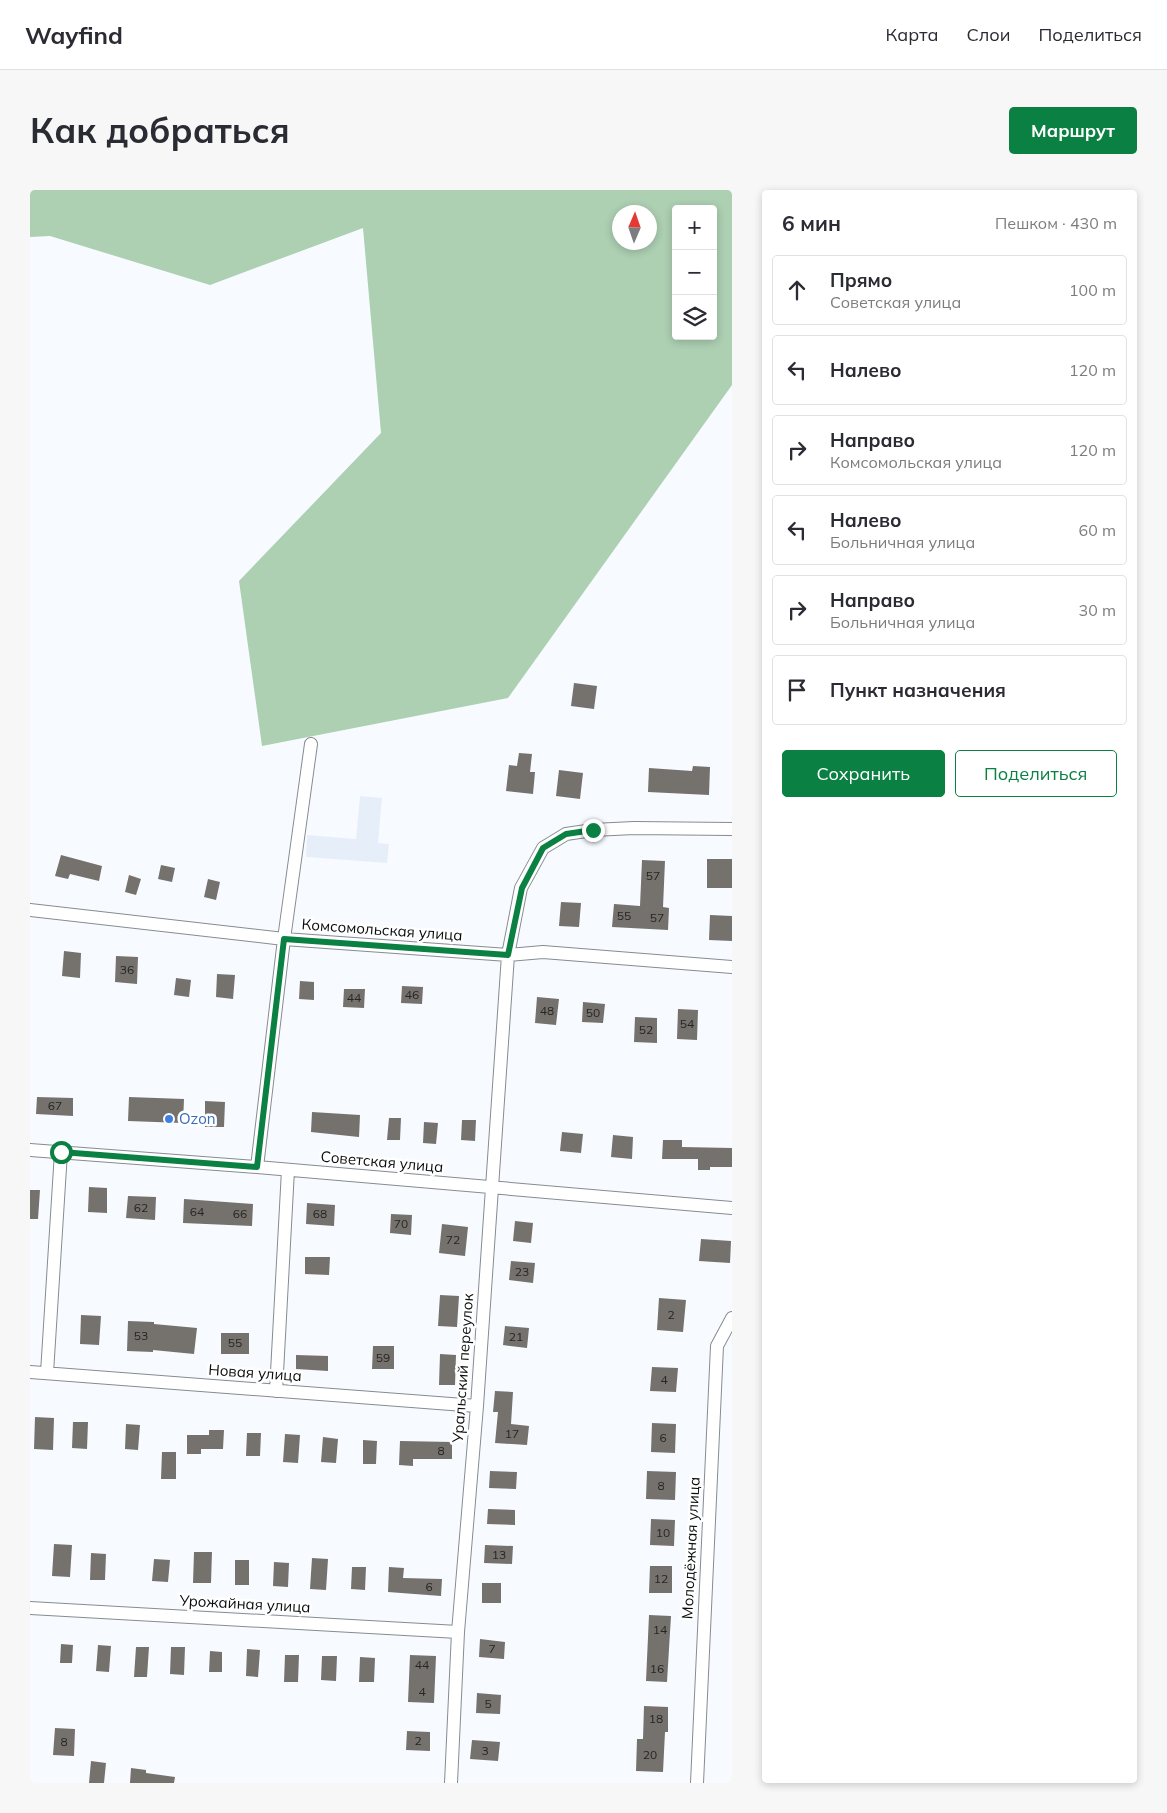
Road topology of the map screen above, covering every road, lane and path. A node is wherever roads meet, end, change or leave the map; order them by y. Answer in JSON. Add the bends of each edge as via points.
{"nodes":[{"id":1,"x":311,"y":744,"type":"dead end"},
{"id":2,"x":732,"y":830,"type":"edge"},
{"id":3,"x":30,"y":910,"type":"edge"},
{"id":4,"x":284,"y":939,"type":"junction"},
{"id":5,"x":508,"y":955,"type":"junction"},
{"id":6,"x":732,"y":967,"type":"edge"},
{"id":7,"x":30,"y":1150,"type":"edge"},
{"id":8,"x":61,"y":1152,"type":"junction"},
{"id":9,"x":257,"y":1167,"type":"junction"},
{"id":10,"x":288,"y":1170,"type":"junction"},
{"id":11,"x":492,"y":1187,"type":"junction"},
{"id":12,"x":732,"y":1208,"type":"edge"},
{"id":13,"x":732,"y":1318,"type":"edge"},
{"id":14,"x":30,"y":1372,"type":"edge"},
{"id":15,"x":47,"y":1373,"type":"junction"},
{"id":16,"x":276,"y":1391,"type":"junction"},
{"id":17,"x":477,"y":1406,"type":"junction"},
{"id":18,"x":30,"y":1608,"type":"edge"},
{"id":19,"x":458,"y":1632,"type":"junction"},
{"id":20,"x":451,"y":1783,"type":"edge"},
{"id":21,"x":697,"y":1783,"type":"edge"}],
"edges":[{"from":1,"to":4,"type":"street"},
{"from":2,"to":5,"type":"street","name":"Уральский переулок","via":[[634,828],[566,834],[543,848],[522,888]]},
{"from":3,"to":4,"type":"street","name":"Комсомольская улица"},
{"from":4,"to":5,"type":"street","name":"Комсомольская улица"},
{"from":4,"to":9,"type":"street"},
{"from":5,"to":6,"type":"street","name":"Комсомольская улица","via":[[543,952]]},
{"from":5,"to":11,"type":"street","name":"Уральский переулок"},
{"from":7,"to":8,"type":"street","name":"Советская улица"},
{"from":8,"to":9,"type":"street","name":"Советская улица"},
{"from":8,"to":15,"type":"street"},
{"from":9,"to":10,"type":"street","name":"Советская улица"},
{"from":10,"to":11,"type":"street","name":"Советская улица"},
{"from":10,"to":16,"type":"street"},
{"from":11,"to":12,"type":"street","name":"Советская улица"},
{"from":11,"to":17,"type":"street","name":"Уральский переулок"},
{"from":13,"to":21,"type":"street","name":"Молодёжная улица","via":[[716,1346]]},
{"from":14,"to":15,"type":"street","name":"Новая улица"},
{"from":15,"to":16,"type":"street","name":"Новая улица"},
{"from":16,"to":17,"type":"street","name":"Новая улица"},
{"from":17,"to":19,"type":"street","name":"Уральский переулок"},
{"from":18,"to":19,"type":"street","name":"Урожайная улица"},
{"from":19,"to":20,"type":"street","name":"Уральский переулок"}]}
